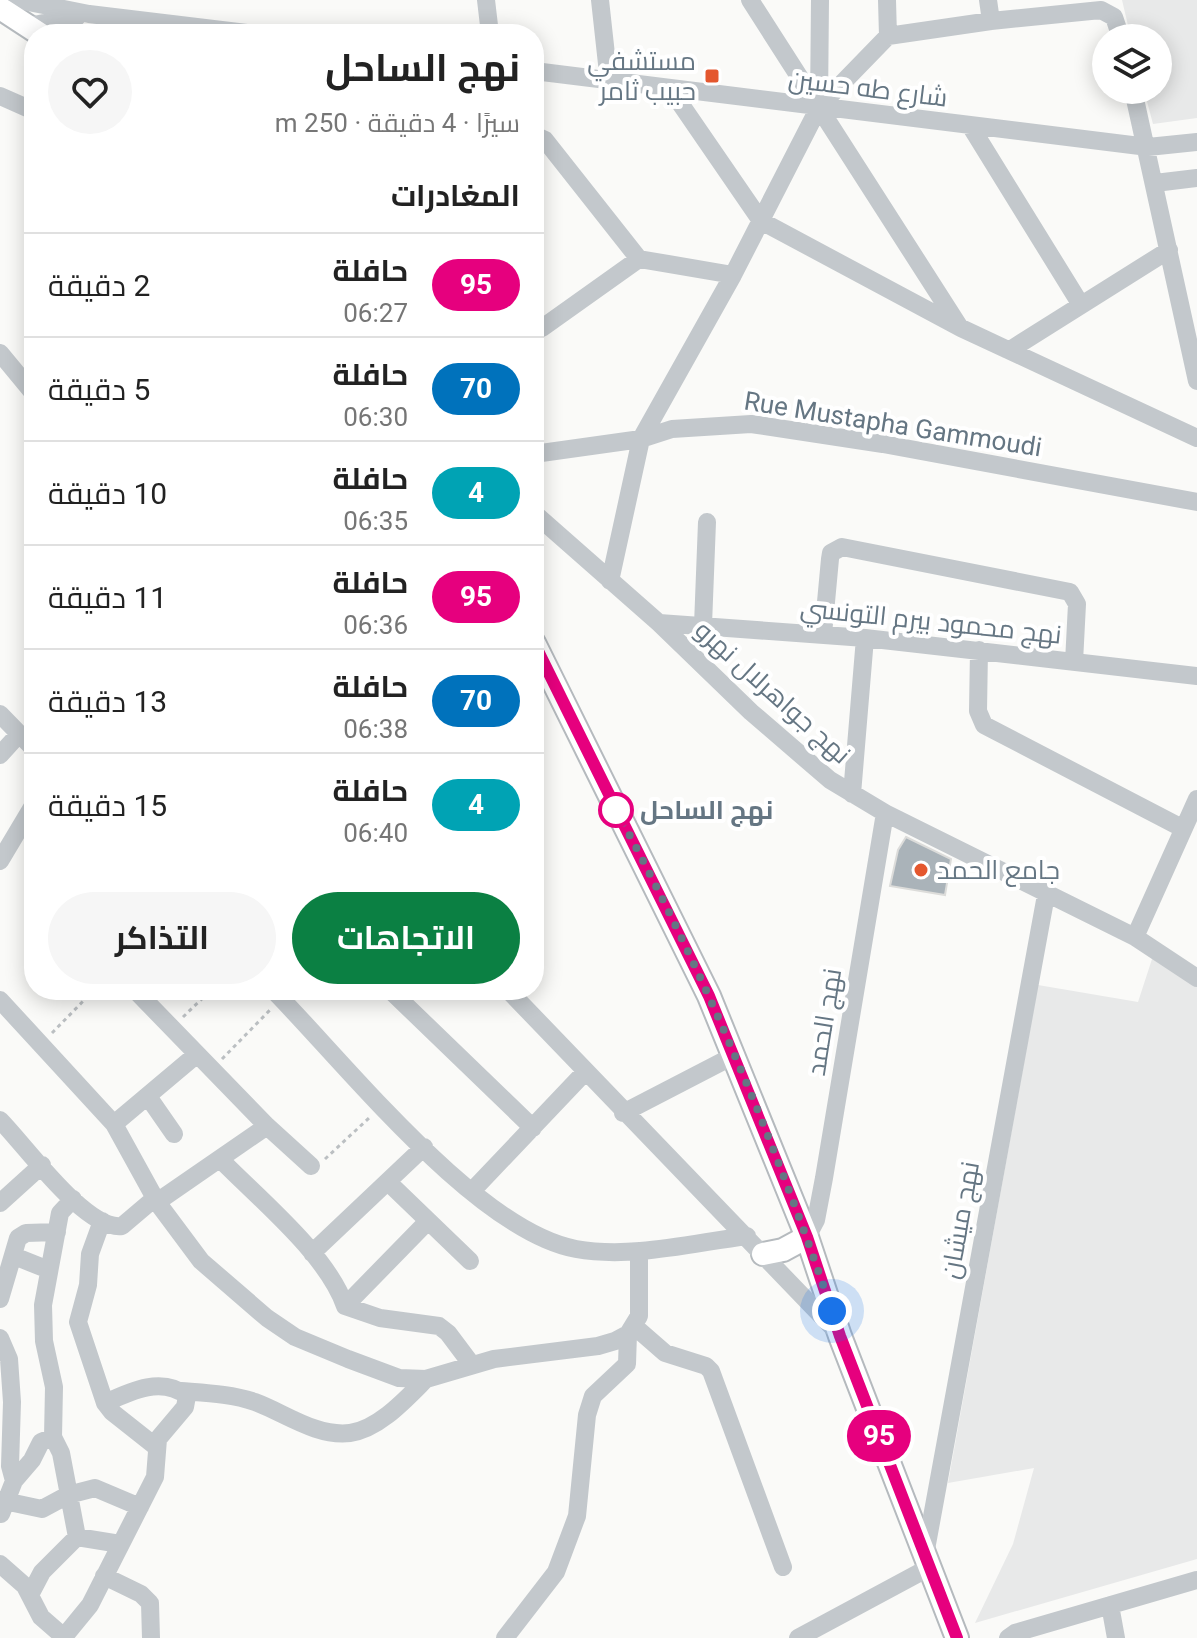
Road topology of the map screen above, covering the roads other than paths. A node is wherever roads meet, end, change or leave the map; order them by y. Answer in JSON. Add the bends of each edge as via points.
{"nodes":[{"id":1,"x":18,"y":0,"type":"edge"},
{"id":2,"x":486,"y":0,"type":"edge"},
{"id":3,"x":600,"y":0,"type":"edge"},
{"id":4,"x":750,"y":0,"type":"edge"},
{"id":5,"x":820,"y":0,"type":"edge"},
{"id":6,"x":887,"y":0,"type":"edge"},
{"id":7,"x":988,"y":0,"type":"edge"},
{"id":8,"x":0,"y":8,"type":"edge"},
{"id":9,"x":89,"y":14,"type":"junction"},
{"id":10,"x":991,"y":21,"type":"junction"},
{"id":11,"x":25,"y":24,"type":"edge"},
{"id":12,"x":55,"y":24,"type":"edge"},
{"id":13,"x":172,"y":24,"type":"edge"},
{"id":14,"x":489,"y":24,"type":"edge"},
{"id":15,"x":1116,"y":24,"type":"edge"},
{"id":16,"x":888,"y":36,"type":"junction"},
{"id":17,"x":544,"y":72,"type":"edge"},
{"id":18,"x":609,"y":82,"type":"junction"},
{"id":19,"x":671,"y":90,"type":"junction"},
{"id":20,"x":0,"y":96,"type":"edge"},
{"id":21,"x":1137,"y":104,"type":"edge"},
{"id":22,"x":24,"y":107,"type":"edge"},
{"id":23,"x":819,"y":107,"type":"junction"},
{"id":24,"x":971,"y":127,"type":"junction"},
{"id":25,"x":544,"y":140,"type":"edge"},
{"id":26,"x":1197,"y":142,"type":"edge"},
{"id":27,"x":1148,"y":147,"type":"junction"},
{"id":28,"x":1197,"y":178,"type":"edge"},
{"id":29,"x":1155,"y":183,"type":"junction"},
{"id":30,"x":761,"y":221,"type":"junction"},
{"id":31,"x":1169,"y":250,"type":"junction"},
{"id":32,"x":639,"y":259,"type":"junction"},
{"id":33,"x":733,"y":275,"type":"junction"},
{"id":34,"x":1081,"y":305,"type":"junction"},
{"id":35,"x":544,"y":327,"type":"edge"},
{"id":36,"x":961,"y":328,"type":"junction"},
{"id":37,"x":1010,"y":350,"type":"junction"},
{"id":38,"x":0,"y":353,"type":"edge"},
{"id":39,"x":1197,"y":381,"type":"edge"},
{"id":40,"x":24,"y":382,"type":"edge"},
{"id":41,"x":1197,"y":438,"type":"edge"},
{"id":42,"x":641,"y":439,"type":"junction"},
{"id":43,"x":544,"y":453,"type":"edge"},
{"id":44,"x":1197,"y":502,"type":"edge"},
{"id":45,"x":544,"y":522,"type":"edge"},
{"id":46,"x":707,"y":522,"type":"dead end"},
{"id":47,"x":610,"y":581,"type":"junction"},
{"id":48,"x":659,"y":623,"type":"junction"},
{"id":49,"x":703,"y":625,"type":"junction"},
{"id":50,"x":823,"y":634,"type":"junction"},
{"id":51,"x":865,"y":638,"type":"junction"},
{"id":52,"x":979,"y":650,"type":"junction"},
{"id":53,"x":1074,"y":662,"type":"junction"},
{"id":54,"x":544,"y":664,"type":"edge"},
{"id":55,"x":1197,"y":676,"type":"edge"},
{"id":56,"x":0,"y":714,"type":"edge"},
{"id":57,"x":19,"y":734,"type":"junction"},
{"id":58,"x":24,"y":739,"type":"edge"},
{"id":59,"x":0,"y":755,"type":"edge"},
{"id":60,"x":852,"y":794,"type":"junction"},
{"id":61,"x":1197,"y":799,"type":"edge"},
{"id":62,"x":885,"y":813,"type":"junction"},
{"id":63,"x":24,"y":821,"type":"edge"},
{"id":64,"x":1182,"y":828,"type":"junction"},
{"id":65,"x":0,"y":861,"type":"edge"},
{"id":66,"x":1046,"y":895,"type":"junction"},
{"id":67,"x":1135,"y":937,"type":"junction"},
{"id":68,"x":1197,"y":978,"type":"edge"},
{"id":69,"x":0,"y":1000,"type":"edge"},
{"id":70,"x":145,"y":1000,"type":"edge"},
{"id":71,"x":283,"y":1000,"type":"edge"},
{"id":72,"x":400,"y":1000,"type":"edge"},
{"id":73,"x":518,"y":1000,"type":"edge"},
{"id":74,"x":196,"y":1055,"type":"junction"},
{"id":75,"x":735,"y":1055,"type":"junction"},
{"id":76,"x":586,"y":1071,"type":"junction"},
{"id":77,"x":149,"y":1098,"type":"junction"},
{"id":78,"x":623,"y":1113,"type":"junction"},
{"id":79,"x":114,"y":1124,"type":"junction"},
{"id":80,"x":267,"y":1126,"type":"junction"},
{"id":81,"x":3,"y":1128,"type":"edge"},
{"id":82,"x":533,"y":1128,"type":"junction"},
{"id":83,"x":174,"y":1134,"type":"dead end"},
{"id":84,"x":424,"y":1147,"type":"junction"},
{"id":85,"x":220,"y":1159,"type":"junction"},
{"id":86,"x":42,"y":1165,"type":"junction"},
{"id":87,"x":311,"y":1166,"type":"road end"},
{"id":88,"x":824,"y":1178,"type":"junction"},
{"id":89,"x":389,"y":1183,"type":"junction"},
{"id":90,"x":472,"y":1191,"type":"junction"},
{"id":91,"x":73,"y":1199,"type":"junction"},
{"id":92,"x":791,"y":1199,"type":"junction"},
{"id":93,"x":156,"y":1200,"type":"junction"},
{"id":94,"x":0,"y":1203,"type":"edge"},
{"id":95,"x":102,"y":1221,"type":"junction"},
{"id":96,"x":428,"y":1221,"type":"junction"},
{"id":97,"x":57,"y":1232,"type":"junction"},
{"id":98,"x":747,"y":1236,"type":"junction"},
{"id":99,"x":807,"y":1237,"type":"junction"},
{"id":100,"x":639,"y":1251,"type":"junction"},
{"id":101,"x":312,"y":1253,"type":"junction"},
{"id":102,"x":763,"y":1254,"type":"junction"},
{"id":103,"x":14,"y":1256,"type":"junction"},
{"id":104,"x":470,"y":1261,"type":"dead end"},
{"id":105,"x":49,"y":1270,"type":"junction"},
{"id":106,"x":2,"y":1288,"type":"edge"},
{"id":107,"x":345,"y":1306,"type":"junction"},
{"id":108,"x":631,"y":1330,"type":"junction"},
{"id":109,"x":840,"y":1336,"type":"junction"},
{"id":110,"x":0,"y":1338,"type":"edge"},
{"id":111,"x":472,"y":1365,"type":"junction"},
{"id":112,"x":426,"y":1379,"type":"junction"},
{"id":113,"x":181,"y":1391,"type":"junction"},
{"id":114,"x":105,"y":1403,"type":"junction"},
{"id":115,"x":53,"y":1437,"type":"junction"},
{"id":116,"x":155,"y":1446,"type":"junction"},
{"id":117,"x":14,"y":1481,"type":"junction"},
{"id":118,"x":68,"y":1495,"type":"junction"},
{"id":119,"x":3,"y":1505,"type":"edge"},
{"id":120,"x":140,"y":1507,"type":"junction"},
{"id":121,"x":77,"y":1537,"type":"junction"},
{"id":122,"x":120,"y":1544,"type":"junction"},
{"id":123,"x":928,"y":1561,"type":"junction"},
{"id":124,"x":0,"y":1564,"type":"edge"},
{"id":125,"x":783,"y":1567,"type":"dead end"},
{"id":126,"x":104,"y":1576,"type":"junction"},
{"id":127,"x":1197,"y":1580,"type":"edge"},
{"id":128,"x":31,"y":1593,"type":"junction"},
{"id":129,"x":1110,"y":1605,"type":"junction"},
{"id":130,"x":63,"y":1637,"type":"edge"},
{"id":131,"x":151,"y":1638,"type":"edge"},
{"id":132,"x":505,"y":1638,"type":"edge"},
{"id":133,"x":798,"y":1638,"type":"edge"},
{"id":134,"x":957,"y":1638,"type":"edge"},
{"id":135,"x":1008,"y":1638,"type":"edge"},
{"id":136,"x":1116,"y":1638,"type":"edge"}],
"edges":[{"from":1,"to":9,"type":"street"},
{"from":2,"to":14,"type":"street"},
{"from":3,"to":18,"type":"street"},
{"from":4,"to":23,"type":"street"},
{"from":5,"to":23,"type":"street"},
{"from":6,"to":16,"type":"street"},
{"from":7,"to":10,"type":"street"},
{"from":8,"to":11,"type":"main road"},
{"from":9,"to":12,"type":"street"},
{"from":9,"to":13,"type":"street"},
{"from":10,"to":15,"type":"street","via":[[1101,10]]},
{"from":10,"to":16,"type":"street"},
{"from":16,"to":23,"type":"street"},
{"from":17,"to":18,"type":"street","name":"شارع طه حسين"},
{"from":18,"to":19,"type":"street","name":"شارع طه حسين"},
{"from":19,"to":23,"type":"street","name":"شارع طه حسين"},
{"from":19,"to":30,"type":"street"},
{"from":20,"to":22,"type":"street"},
{"from":21,"to":27,"type":"street"},
{"from":23,"to":24,"type":"street","name":"شارع طه حسين"},
{"from":23,"to":30,"type":"street"},
{"from":23,"to":36,"type":"street"},
{"from":24,"to":27,"type":"street","name":"شارع طه حسين"},
{"from":24,"to":34,"type":"street"},
{"from":25,"to":32,"type":"street"},
{"from":26,"to":27,"type":"street","name":"شارع طه حسين"},
{"from":27,"to":29,"type":"street"},
{"from":28,"to":29,"type":"street"},
{"from":29,"to":31,"type":"street"},
{"from":30,"to":33,"type":"street"},
{"from":30,"to":36,"type":"street"},
{"from":31,"to":34,"type":"street"},
{"from":31,"to":39,"type":"street"},
{"from":32,"to":33,"type":"street"},
{"from":32,"to":35,"type":"street"},
{"from":33,"to":42,"type":"street"},
{"from":34,"to":37,"type":"street"},
{"from":36,"to":37,"type":"street"},
{"from":37,"to":41,"type":"street"},
{"from":38,"to":40,"type":"street"},
{"from":42,"to":43,"type":"street","name":"Rue Mustapha Gammoudi"},
{"from":42,"to":44,"type":"street","name":"Rue Mustapha Gammoudi","via":[[672,429],[751,424]]},
{"from":42,"to":47,"type":"street"},
{"from":45,"to":47,"type":"street","name":"نهج جواهرلال نهرو"},
{"from":46,"to":49,"type":"street"},
{"from":47,"to":48,"type":"street","name":"نهج جواهرلال نهرو"},
{"from":48,"to":49,"type":"street","name":"نهج محمود بيرم التونسي"},
{"from":48,"to":60,"type":"street","name":"نهج جواهرلال نهرو","via":[[808,763]]},
{"from":49,"to":50,"type":"street","name":"نهج محمود بيرم التونسي"},
{"from":50,"to":51,"type":"street","name":"نهج محمود بيرم التونسي"},
{"from":50,"to":53,"type":"street","via":[[831,553],[842,547],[1070,592],[1077,604]]},
{"from":51,"to":52,"type":"street","name":"نهج محمود بيرم التونسي"},
{"from":51,"to":60,"type":"street"},
{"from":52,"to":53,"type":"street","name":"نهج محمود بيرم التونسي"},
{"from":52,"to":64,"type":"street","via":[[978,711],[984,725]]},
{"from":53,"to":55,"type":"street","name":"نهج محمود بيرم التونسي"},
{"from":54,"to":75,"type":"main road"},
{"from":56,"to":57,"type":"street"},
{"from":57,"to":58,"type":"street"},
{"from":57,"to":59,"type":"street"},
{"from":60,"to":62,"type":"street","name":"نهج جواهرلال نهرو"},
{"from":61,"to":64,"type":"street"},
{"from":62,"to":66,"type":"street","name":"نهج جواهرلال نهرو"},
{"from":62,"to":88,"type":"street","name":"نهج الحمد"},
{"from":63,"to":65,"type":"street"},
{"from":64,"to":67,"type":"street"},
{"from":66,"to":67,"type":"street","name":"نهج جواهرلال نهرو"},
{"from":66,"to":123,"type":"street","name":"نهج ميشان"},
{"from":67,"to":68,"type":"street","name":"نهج جواهرلال نهرو"},
{"from":69,"to":79,"type":"street"},
{"from":70,"to":74,"type":"street"},
{"from":71,"to":84,"type":"street"},
{"from":72,"to":82,"type":"street"},
{"from":73,"to":76,"type":"street"},
{"from":74,"to":77,"type":"street"},
{"from":74,"to":80,"type":"street"},
{"from":75,"to":78,"type":"street"},
{"from":75,"to":92,"type":"main road"},
{"from":76,"to":78,"type":"street"},
{"from":76,"to":82,"type":"street"},
{"from":77,"to":79,"type":"street"},
{"from":77,"to":83,"type":"street"},
{"from":78,"to":98,"type":"street"},
{"from":79,"to":93,"type":"street"},
{"from":80,"to":85,"type":"street"},
{"from":80,"to":87,"type":"street"},
{"from":81,"to":86,"type":"street"},
{"from":82,"to":90,"type":"street"},
{"from":84,"to":89,"type":"street"},
{"from":84,"to":90,"type":"street"},
{"from":85,"to":93,"type":"street"},
{"from":85,"to":101,"type":"street"},
{"from":86,"to":91,"type":"street"},
{"from":86,"to":94,"type":"street"},
{"from":88,"to":92,"type":"street"},
{"from":88,"to":99,"type":"street","name":"نهج الحمد"},
{"from":89,"to":96,"type":"street"},
{"from":89,"to":101,"type":"street"},
{"from":90,"to":100,"type":"street","via":[[524,1231],[551,1243],[578,1250]]},
{"from":91,"to":95,"type":"street"},
{"from":91,"to":97,"type":"street","via":[[60,1213]]},
{"from":92,"to":99,"type":"main road"},
{"from":93,"to":95,"type":"street","via":[[122,1226]]},
{"from":93,"to":112,"type":"street","via":[[201,1261],[295,1337],[399,1378]]},
{"from":95,"to":114,"type":"street","via":[[90,1254],[78,1322]]},
{"from":96,"to":104,"type":"street"},
{"from":96,"to":107,"type":"street"},
{"from":97,"to":103,"type":"street","via":[[26,1233],[18,1238]]},
{"from":97,"to":105,"type":"street"},
{"from":98,"to":100,"type":"street"},
{"from":98,"to":102,"type":"street"},
{"from":99,"to":102,"type":"main road"},
{"from":99,"to":109,"type":"main road"},
{"from":100,"to":108,"type":"street","via":[[640,1303]]},
{"from":101,"to":107,"type":"street","via":[[332,1277]]},
{"from":102,"to":109,"type":"street"},
{"from":103,"to":105,"type":"street"},
{"from":103,"to":106,"type":"street"},
{"from":105,"to":115,"type":"street","via":[[43,1305],[54,1387]]},
{"from":107,"to":111,"type":"street","via":[[380,1318],[439,1326]]},
{"from":108,"to":111,"type":"street","via":[[598,1346]]},
{"from":108,"to":125,"type":"street","via":[[665,1353],[711,1371]]},
{"from":108,"to":132,"type":"street","via":[[627,1364],[593,1396],[587,1415],[577,1516],[556,1572]]},
{"from":109,"to":123,"type":"main road"},
{"from":110,"to":117,"type":"street","via":[[9,1359]]},
{"from":111,"to":112,"type":"street"},
{"from":112,"to":113,"type":"street","via":[[387,1414],[350,1433],[298,1423],[252,1401]]},
{"from":113,"to":114,"type":"street","via":[[144,1387]]},
{"from":113,"to":116,"type":"street","via":[[187,1396],[185,1407]]},
{"from":114,"to":116,"type":"street"},
{"from":115,"to":117,"type":"street","via":[[41,1442]]},
{"from":115,"to":118,"type":"street"},
{"from":116,"to":120,"type":"street","via":[[155,1477]]},
{"from":117,"to":119,"type":"street"},
{"from":118,"to":119,"type":"street","via":[[42,1509]]},
{"from":118,"to":120,"type":"street","via":[[95,1488]]},
{"from":118,"to":121,"type":"street"},
{"from":120,"to":122,"type":"street"},
{"from":121,"to":122,"type":"street"},
{"from":121,"to":128,"type":"street","via":[[42,1572]]},
{"from":122,"to":126,"type":"street"},
{"from":123,"to":133,"type":"street"},
{"from":123,"to":134,"type":"main road"},
{"from":124,"to":128,"type":"street"},
{"from":126,"to":130,"type":"street","via":[[90,1605]]},
{"from":126,"to":131,"type":"street","via":[[150,1603]]},
{"from":127,"to":129,"type":"street"},
{"from":128,"to":130,"type":"street","via":[[41,1617]]},
{"from":129,"to":135,"type":"street"},
{"from":129,"to":136,"type":"street"}]}
